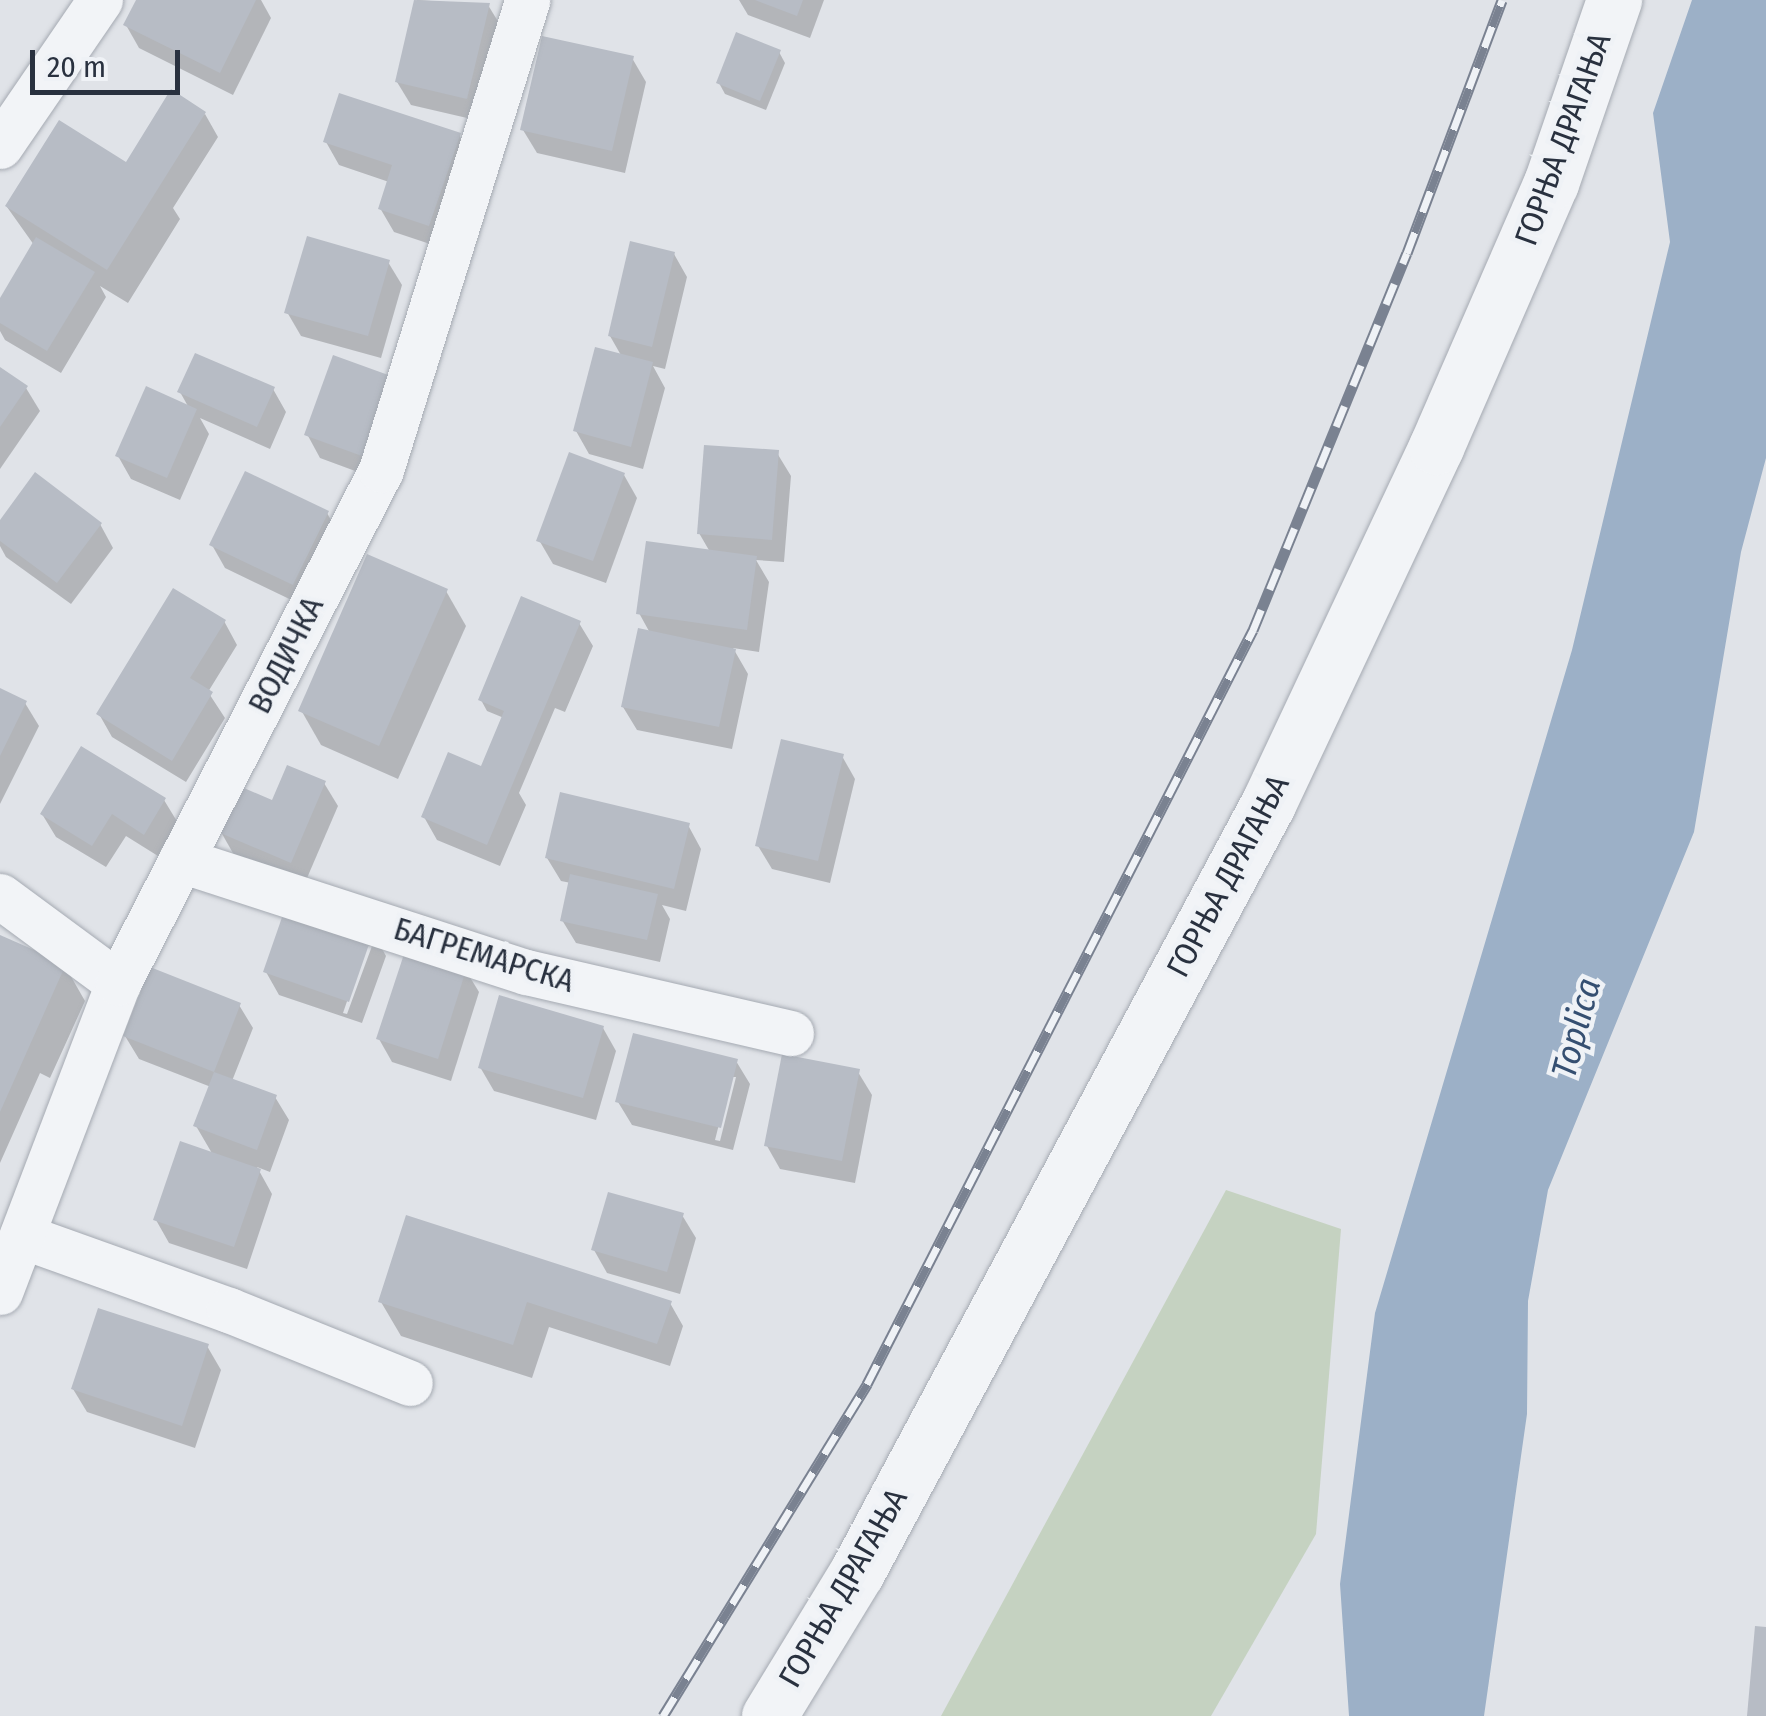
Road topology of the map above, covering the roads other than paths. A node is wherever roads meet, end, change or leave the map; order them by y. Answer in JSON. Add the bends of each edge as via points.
{"nodes":[{"id":1,"x":100,"y":0,"type":"edge"},
{"id":2,"x":527,"y":0,"type":"edge"},
{"id":3,"x":1614,"y":0,"type":"edge"},
{"id":4,"x":0,"y":146,"type":"edge"},
{"id":5,"x":181,"y":860,"type":"junction"},
{"id":6,"x":0,"y":896,"type":"edge"},
{"id":7,"x":118,"y":984,"type":"junction"},
{"id":8,"x":791,"y":1033,"type":"dead end"},
{"id":9,"x":22,"y":1236,"type":"junction"},
{"id":10,"x":0,"y":1292,"type":"edge"},
{"id":11,"x":410,"y":1383,"type":"dead end"},
{"id":12,"x":769,"y":1716,"type":"edge"}],
"edges":[{"from":1,"to":4,"type":"street"},
{"from":2,"to":5,"type":"street","name":"ВОДИЧКА","via":[[381,470]]},
{"from":3,"to":12,"type":"street","name":"ГОРЊА ДРАГАЊА","via":[[1551,183],[1268,804],[857,1572]]},
{"from":5,"to":7,"type":"street","name":"ВОДИЧКА"},
{"from":5,"to":8,"type":"street","name":"БАГРЕМАРСКА","via":[[526,972]]},
{"from":6,"to":7,"type":"street"},
{"from":7,"to":9,"type":"street","name":"ВОДИЧКА"},
{"from":9,"to":10,"type":"street","name":"ВОДИЧКА"},
{"from":9,"to":11,"type":"street"}]}
